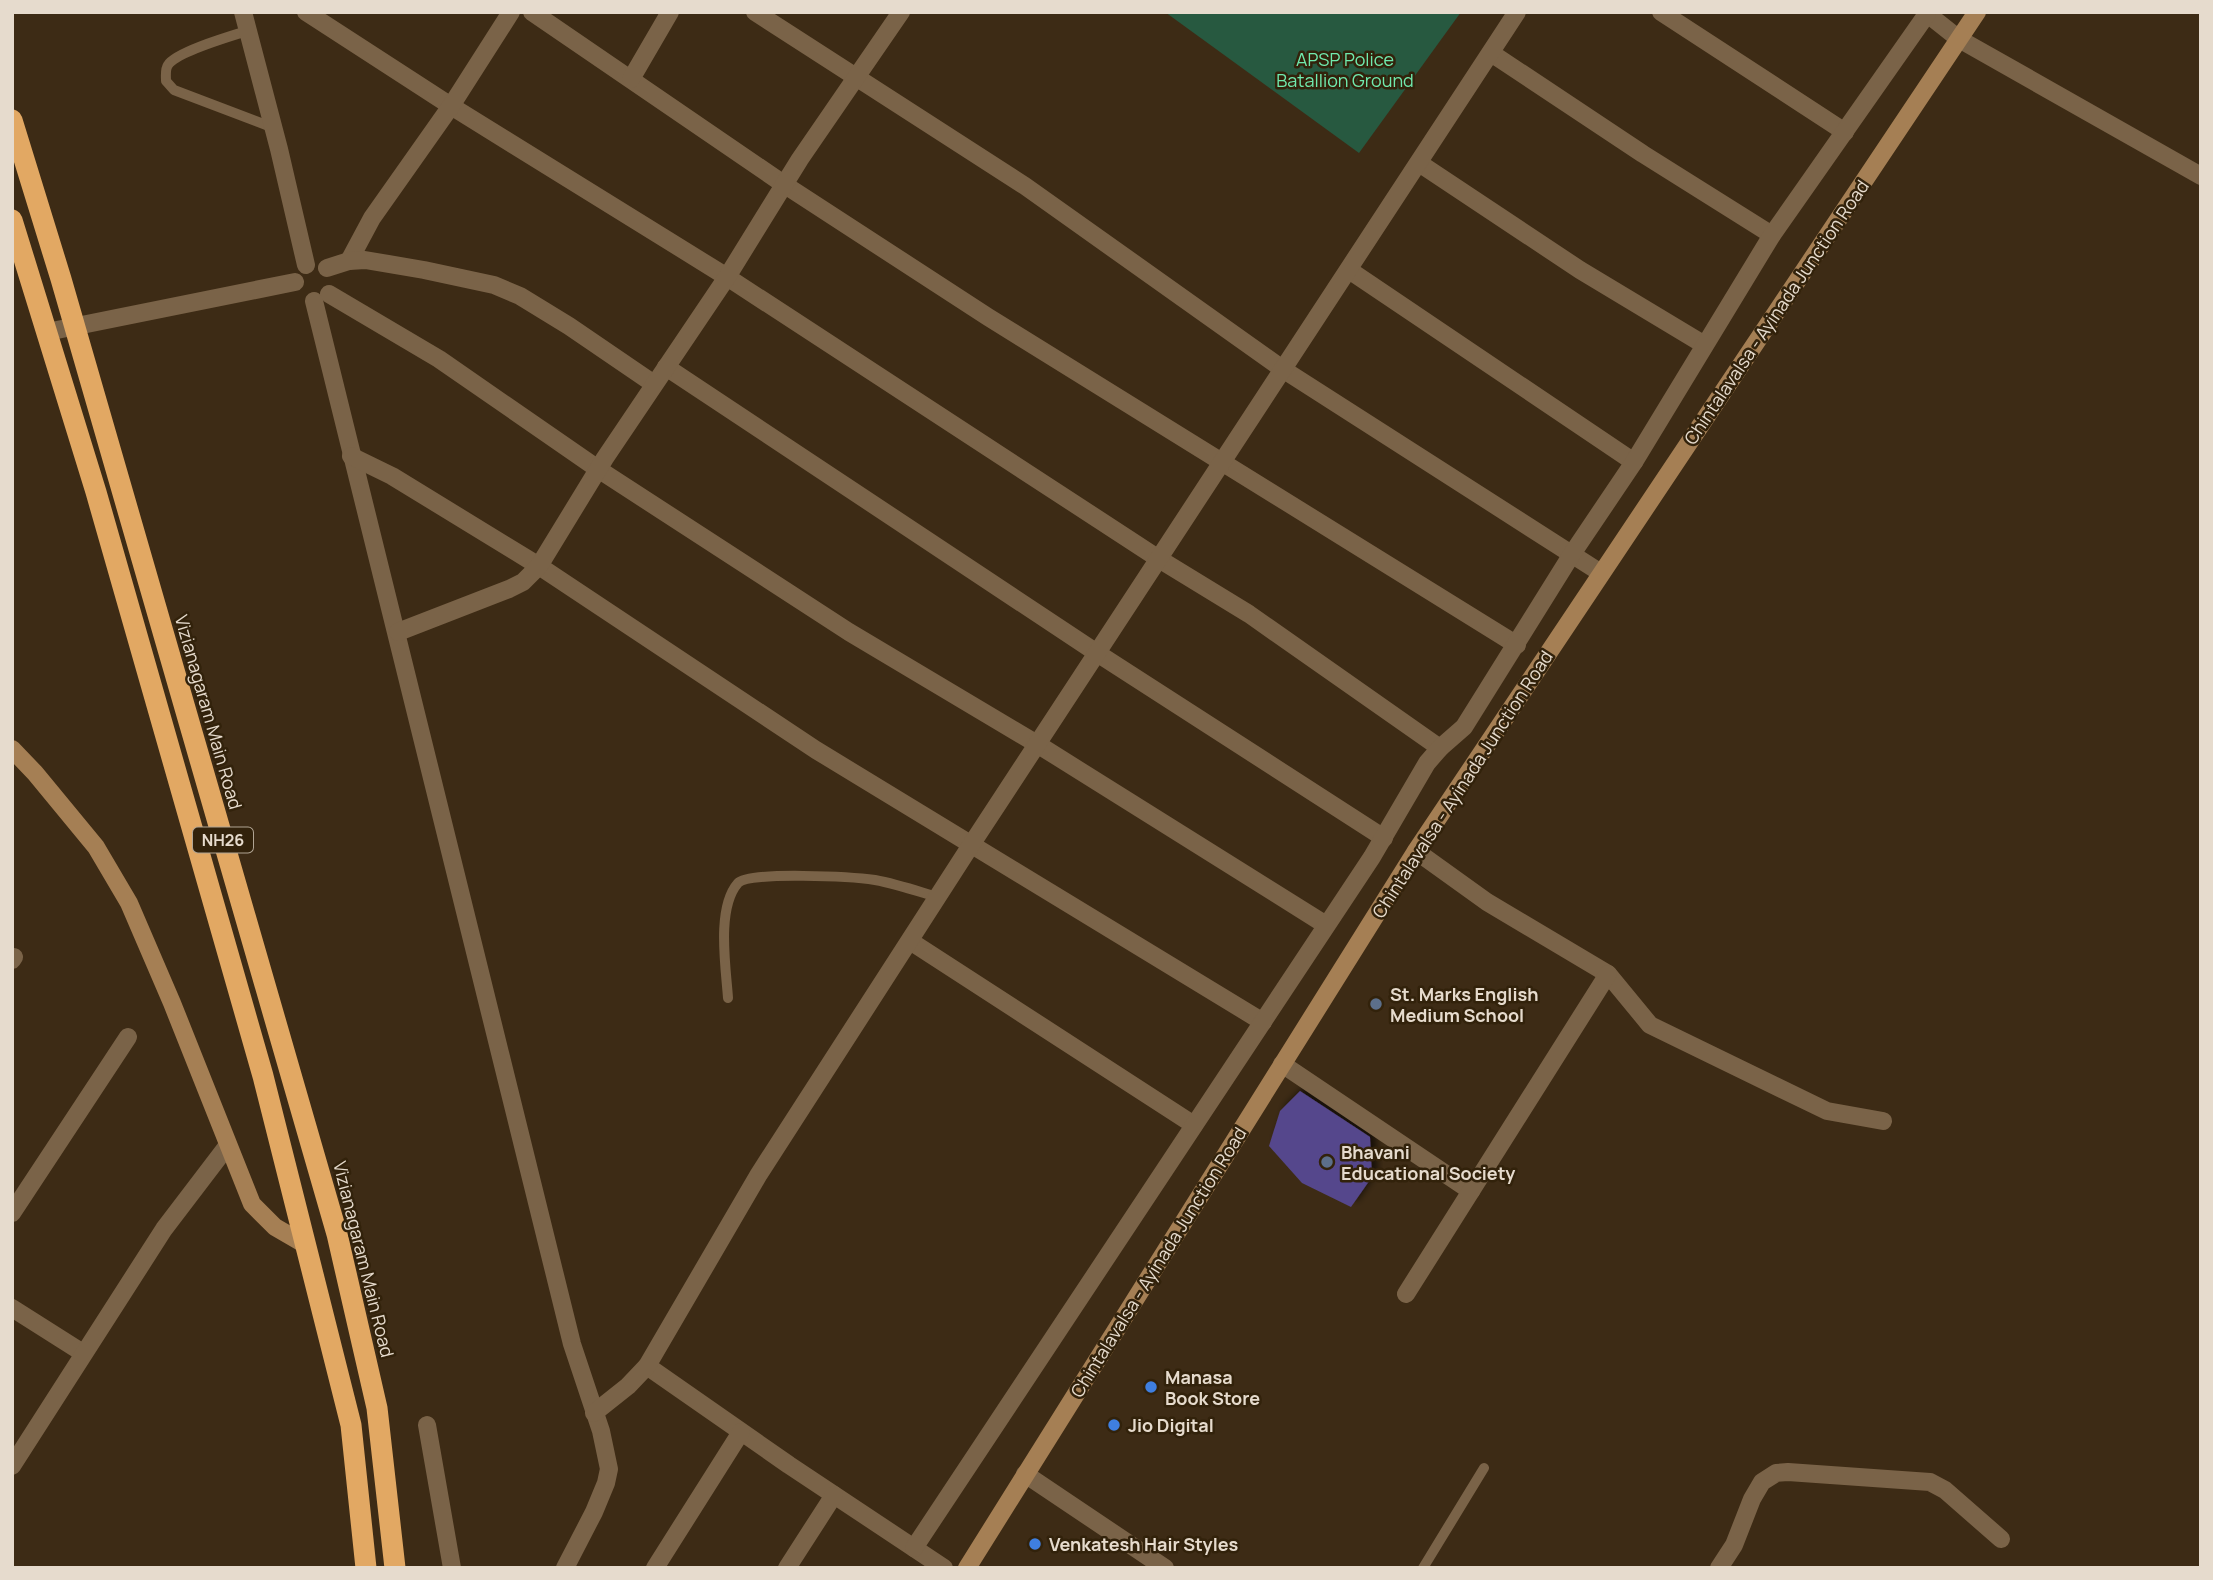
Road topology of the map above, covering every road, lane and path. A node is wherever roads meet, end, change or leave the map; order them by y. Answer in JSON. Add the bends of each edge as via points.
{"nodes":[{"id":1,"x":243,"y":12,"type":"edge"},
{"id":2,"x":306,"y":12,"type":"edge"},
{"id":3,"x":511,"y":12,"type":"edge"},
{"id":4,"x":532,"y":12,"type":"edge"},
{"id":5,"x":670,"y":12,"type":"edge"},
{"id":6,"x":755,"y":12,"type":"edge"},
{"id":7,"x":901,"y":12,"type":"edge"},
{"id":8,"x":1517,"y":12,"type":"edge"},
{"id":9,"x":1661,"y":12,"type":"edge"},
{"id":10,"x":1977,"y":12,"type":"edge"},
{"id":11,"x":1926,"y":13,"type":"edge"},
{"id":12,"x":247,"y":31,"type":"junction"},
{"id":13,"x":1959,"y":39,"type":"junction"},
{"id":14,"x":1491,"y":53,"type":"junction"},
{"id":15,"x":855,"y":78,"type":"junction"},
{"id":16,"x":631,"y":79,"type":"junction"},
{"id":17,"x":451,"y":106,"type":"junction"},
{"id":18,"x":12,"y":120,"type":"edge"},
{"id":19,"x":274,"y":128,"type":"junction"},
{"id":20,"x":1845,"y":132,"type":"junction"},
{"id":21,"x":1419,"y":163,"type":"junction"},
{"id":22,"x":2201,"y":176,"type":"edge"},
{"id":23,"x":785,"y":185,"type":"junction"},
{"id":24,"x":12,"y":220,"type":"edge"},
{"id":25,"x":1772,"y":235,"type":"junction"},
{"id":26,"x":349,"y":261,"type":"junction"},
{"id":27,"x":306,"y":265,"type":"junction"},
{"id":28,"x":327,"y":268,"type":"junction"},
{"id":29,"x":1349,"y":270,"type":"junction"},
{"id":30,"x":727,"y":277,"type":"junction"},
{"id":31,"x":295,"y":282,"type":"junction"},
{"id":32,"x":322,"y":298,"type":"junction"},
{"id":33,"x":74,"y":325,"type":"junction"},
{"id":34,"x":47,"y":332,"type":"junction"},
{"id":35,"x":1703,"y":344,"type":"junction"},
{"id":36,"x":666,"y":367,"type":"junction"},
{"id":37,"x":1284,"y":370,"type":"junction"},
{"id":38,"x":654,"y":384,"type":"junction"},
{"id":39,"x":351,"y":456,"type":"junction"},
{"id":40,"x":1634,"y":462,"type":"junction"},
{"id":41,"x":1223,"y":463,"type":"junction"},
{"id":42,"x":598,"y":468,"type":"junction"},
{"id":43,"x":1572,"y":554,"type":"junction"},
{"id":44,"x":1159,"y":559,"type":"junction"},
{"id":45,"x":539,"y":566,"type":"junction"},
{"id":46,"x":1601,"y":573,"type":"junction"},
{"id":47,"x":398,"y":632,"type":"junction"},
{"id":48,"x":1517,"y":645,"type":"junction"},
{"id":49,"x":1097,"y":653,"type":"junction"},
{"id":50,"x":1037,"y":744,"type":"junction"},
{"id":51,"x":1440,"y":748,"type":"junction"},
{"id":52,"x":12,"y":749,"type":"edge"},
{"id":53,"x":1384,"y":838,"type":"junction"},
{"id":54,"x":971,"y":845,"type":"junction"},
{"id":55,"x":1416,"y":851,"type":"junction"},
{"id":56,"x":937,"y":897,"type":"junction"},
{"id":57,"x":1326,"y":925,"type":"junction"},
{"id":58,"x":910,"y":942,"type":"junction"},
{"id":59,"x":1608,"y":974,"type":"junction"},
{"id":60,"x":728,"y":998,"type":"dead end"},
{"id":61,"x":1263,"y":1022,"type":"junction"},
{"id":62,"x":128,"y":1037,"type":"dead end"},
{"id":63,"x":1282,"y":1064,"type":"junction"},
{"id":64,"x":1883,"y":1121,"type":"dead end"},
{"id":65,"x":1194,"y":1125,"type":"junction"},
{"id":66,"x":228,"y":1146,"type":"junction"},
{"id":67,"x":1471,"y":1191,"type":"junction"},
{"id":68,"x":12,"y":1213,"type":"edge"},
{"id":69,"x":306,"y":1245,"type":"junction"},
{"id":70,"x":1406,"y":1294,"type":"dead end"},
{"id":71,"x":12,"y":1308,"type":"edge"},
{"id":72,"x":83,"y":1353,"type":"junction"},
{"id":73,"x":647,"y":1366,"type":"junction"},
{"id":74,"x":594,"y":1413,"type":"junction"},
{"id":75,"x":427,"y":1425,"type":"dead end"},
{"id":76,"x":741,"y":1432,"type":"junction"},
{"id":77,"x":12,"y":1466,"type":"edge"},
{"id":78,"x":1484,"y":1468,"type":"dead end"},
{"id":79,"x":1026,"y":1474,"type":"junction"},
{"id":80,"x":834,"y":1495,"type":"junction"},
{"id":81,"x":2001,"y":1539,"type":"dead end"},
{"id":82,"x":921,"y":1558,"type":"edge"},
{"id":83,"x":366,"y":1568,"type":"edge"},
{"id":84,"x":395,"y":1568,"type":"edge"},
{"id":85,"x":452,"y":1568,"type":"edge"},
{"id":86,"x":565,"y":1568,"type":"edge"},
{"id":87,"x":655,"y":1568,"type":"edge"},
{"id":88,"x":787,"y":1568,"type":"edge"},
{"id":89,"x":944,"y":1568,"type":"edge"},
{"id":90,"x":967,"y":1568,"type":"edge"},
{"id":91,"x":1165,"y":1568,"type":"edge"},
{"id":92,"x":1423,"y":1568,"type":"edge"},
{"id":93,"x":1719,"y":1568,"type":"edge"}],
"edges":[{"from":1,"to":12,"type":"street"},
{"from":2,"to":17,"type":"street"},
{"from":3,"to":17,"type":"street"},
{"from":4,"to":16,"type":"street"},
{"from":5,"to":16,"type":"street"},
{"from":6,"to":15,"type":"street"},
{"from":7,"to":15,"type":"street"},
{"from":8,"to":14,"type":"street"},
{"from":9,"to":20,"type":"street"},
{"from":10,"to":13,"type":"main road","name":"Chintalavalsa - Ayinada Junction Road"},
{"from":11,"to":13,"type":"street"},
{"from":11,"to":20,"type":"street"},
{"from":12,"to":19,"type":"street"},
{"from":12,"to":19,"type":"lane","via":[[172,61],[167,65],[166,81],[174,90]]},
{"from":13,"to":22,"type":"street"},
{"from":13,"to":46,"type":"main road","name":"Chintalavalsa - Ayinada Junction Road"},
{"from":14,"to":21,"type":"street"},
{"from":14,"to":25,"type":"street"},
{"from":15,"to":23,"type":"street"},
{"from":15,"to":37,"type":"street","via":[[1026,186]]},
{"from":16,"to":23,"type":"street"},
{"from":17,"to":26,"type":"street","via":[[372,218]]},
{"from":17,"to":30,"type":"street"},
{"from":18,"to":33,"type":"highway","name":"Vizianagaram Main Road","number":"NH26"},
{"from":19,"to":27,"type":"street"},
{"from":20,"to":25,"type":"street"},
{"from":21,"to":29,"type":"street"},
{"from":21,"to":35,"type":"street","via":[[1580,270]]},
{"from":23,"to":30,"type":"street"},
{"from":23,"to":41,"type":"street"},
{"from":24,"to":34,"type":"highway","number":"NH26"},
{"from":25,"to":35,"type":"street"},
{"from":26,"to":28,"type":"street"},
{"from":26,"to":38,"type":"street","via":[[365,260],[495,285],[569,326]]},
{"from":27,"to":28,"type":"street"},
{"from":27,"to":31,"type":"street"},
{"from":28,"to":32,"type":"street","via":[[333,281]]},
{"from":29,"to":37,"type":"street"},
{"from":29,"to":40,"type":"street"},
{"from":30,"to":36,"type":"street"},
{"from":30,"to":44,"type":"street"},
{"from":31,"to":32,"type":"street","via":[[305,298]]},
{"from":31,"to":33,"type":"street"},
{"from":32,"to":39,"type":"street"},
{"from":32,"to":42,"type":"street","via":[[439,359]]},
{"from":33,"to":34,"type":"street"},
{"from":33,"to":84,"type":"highway","name":"Vizianagaram Main Road","number":"NH26","via":[[337,1234],[377,1408]]},
{"from":34,"to":69,"type":"highway","number":"NH26","via":[[263,1076]]},
{"from":35,"to":40,"type":"street"},
{"from":36,"to":38,"type":"street"},
{"from":36,"to":49,"type":"street"},
{"from":37,"to":41,"type":"street"},
{"from":37,"to":43,"type":"street"},
{"from":38,"to":42,"type":"street"},
{"from":39,"to":45,"type":"street"},
{"from":39,"to":47,"type":"street"},
{"from":40,"to":43,"type":"street"},
{"from":41,"to":44,"type":"street"},
{"from":41,"to":48,"type":"street"},
{"from":42,"to":45,"type":"street"},
{"from":42,"to":50,"type":"street","via":[[849,632]]},
{"from":43,"to":46,"type":"street"},
{"from":43,"to":48,"type":"street"},
{"from":44,"to":49,"type":"street"},
{"from":44,"to":51,"type":"street","via":[[1249,614]]},
{"from":45,"to":47,"type":"street","via":[[509,589]]},
{"from":45,"to":54,"type":"street","via":[[816,750]]},
{"from":46,"to":55,"type":"main road","name":"Chintalavalsa - Ayinada Junction Road"},
{"from":47,"to":74,"type":"street","via":[[549,1253]]},
{"from":48,"to":51,"type":"street","via":[[1464,727]]},
{"from":49,"to":50,"type":"street"},
{"from":49,"to":53,"type":"street"},
{"from":50,"to":54,"type":"street"},
{"from":50,"to":57,"type":"street"},
{"from":51,"to":53,"type":"street","via":[[1405,797]]},
{"from":52,"to":66,"type":"main road","via":[[96,847],[129,903]]},
{"from":53,"to":57,"type":"street"},
{"from":54,"to":56,"type":"street"},
{"from":54,"to":61,"type":"street"},
{"from":55,"to":59,"type":"street","via":[[1487,902]]},
{"from":55,"to":63,"type":"main road","name":"Chintalavalsa - Ayinada Junction Road"},
{"from":56,"to":58,"type":"street"},
{"from":56,"to":60,"type":"lane","via":[[875,880],[746,878],[734,890],[724,919]]},
{"from":57,"to":61,"type":"street"},
{"from":58,"to":65,"type":"street"},
{"from":58,"to":73,"type":"street","via":[[759,1174]]},
{"from":59,"to":64,"type":"street","via":[[1650,1025],[1828,1111]]},
{"from":59,"to":67,"type":"street"},
{"from":61,"to":65,"type":"street"},
{"from":62,"to":68,"type":"street"},
{"from":63,"to":67,"type":"street"},
{"from":63,"to":79,"type":"main road","name":"Chintalavalsa - Ayinada Junction Road"},
{"from":65,"to":82,"type":"street"},
{"from":66,"to":69,"type":"main road","via":[[252,1204],[275,1227]]},
{"from":66,"to":72,"type":"street","via":[[164,1229]]},
{"from":67,"to":70,"type":"street"},
{"from":69,"to":83,"type":"highway","number":"NH26","via":[[351,1425]]},
{"from":71,"to":72,"type":"street"},
{"from":72,"to":77,"type":"street"},
{"from":73,"to":74,"type":"street"},
{"from":73,"to":76,"type":"street"},
{"from":74,"to":86,"type":"street","via":[[609,1469],[594,1512]]},
{"from":75,"to":85,"type":"street"},
{"from":76,"to":80,"type":"street"},
{"from":76,"to":87,"type":"street"},
{"from":78,"to":92,"type":"lane"},
{"from":79,"to":90,"type":"main road","name":"Chintalavalsa - Ayinada Junction Road"},
{"from":79,"to":91,"type":"street"},
{"from":80,"to":82,"type":"street"},
{"from":80,"to":88,"type":"street"},
{"from":81,"to":93,"type":"street","via":[[1930,1482],[1776,1473],[1767,1476],[1758,1489]]},
{"from":82,"to":89,"type":"street"}]}
